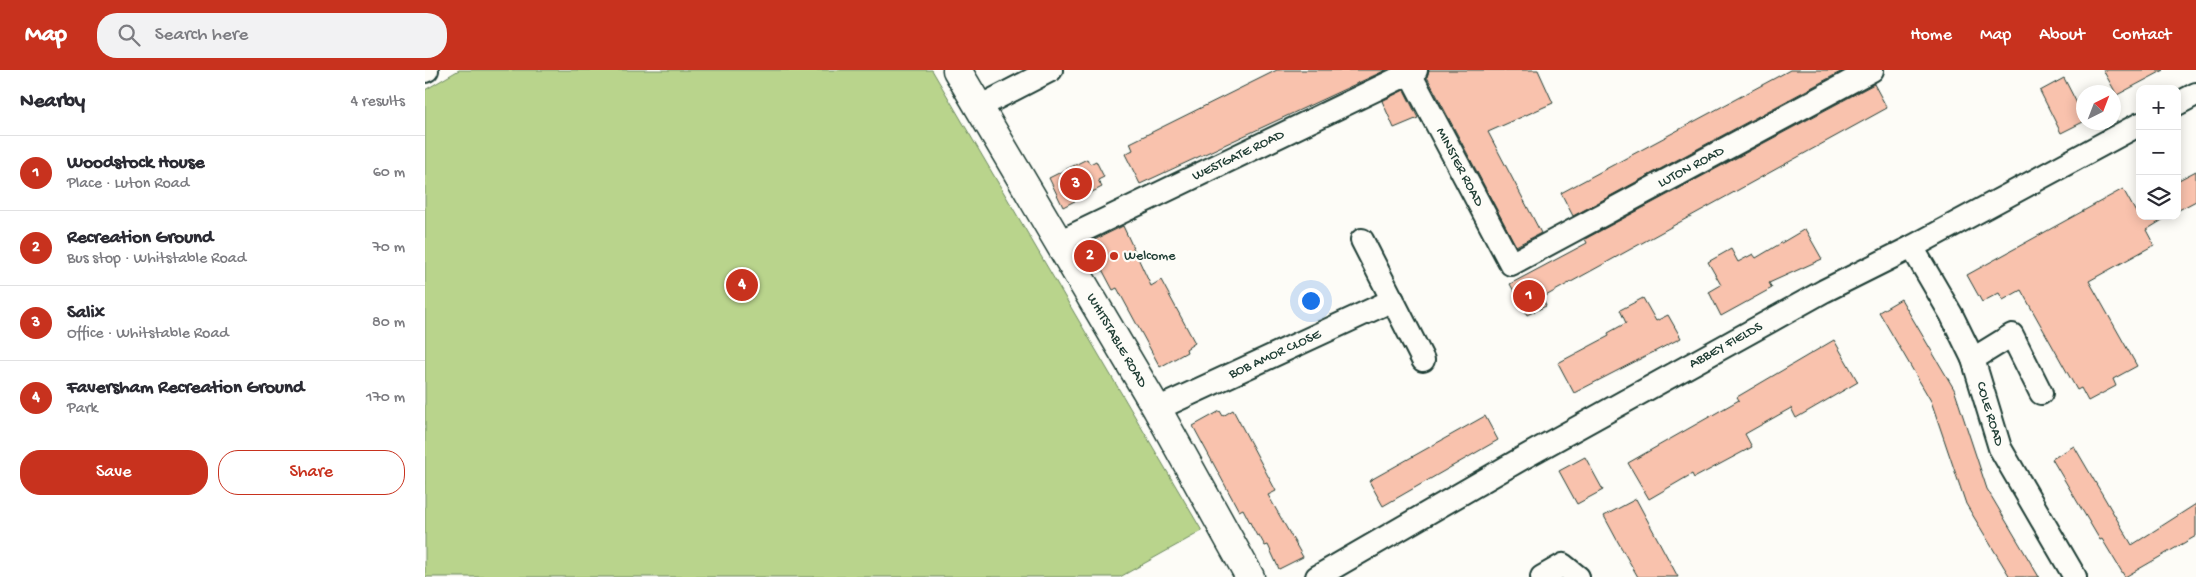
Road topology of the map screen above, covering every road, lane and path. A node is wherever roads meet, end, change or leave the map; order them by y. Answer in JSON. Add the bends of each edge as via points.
{"nodes":[{"id":1,"x":957,"y":70,"type":"edge"},
{"id":2,"x":1051,"y":70,"type":"edge"},
{"id":3,"x":1871,"y":70,"type":"edge"},
{"id":4,"x":1412,"y":71,"type":"edge"},
{"id":5,"x":2196,"y":94,"type":"edge"},
{"id":6,"x":2181,"y":102,"type":"edge"},
{"id":7,"x":979,"y":106,"type":"junction"},
{"id":8,"x":2136,"y":126,"type":"edge"},
{"id":9,"x":1362,"y":240,"type":"dead end"},
{"id":10,"x":1059,"y":242,"type":"junction"},
{"id":11,"x":1912,"y":247,"type":"junction"},
{"id":12,"x":1511,"y":264,"type":"joint"},
{"id":13,"x":1393,"y":300,"type":"junction"},
{"id":14,"x":1973,"y":359,"type":"junction"},
{"id":15,"x":1423,"y":360,"type":"dead end"},
{"id":16,"x":2041,"y":393,"type":"dead end"},
{"id":17,"x":1157,"y":409,"type":"junction"},
{"id":18,"x":1249,"y":577,"type":"edge"},
{"id":19,"x":1317,"y":577,"type":"edge"},
{"id":20,"x":1542,"y":577,"type":"edge"},
{"id":21,"x":1578,"y":577,"type":"edge"},
{"id":22,"x":2075,"y":577,"type":"edge"}],
"edges":[{"from":1,"to":7,"type":"main road","name":"WHITSTABLE ROAD"},
{"from":2,"to":7,"type":"street"},
{"from":3,"to":12,"type":"street","name":"LUTON ROAD"},
{"from":4,"to":10,"type":"street","name":"WESTGATE ROAD"},
{"from":4,"to":12,"type":"street","name":"MINSTER ROAD"},
{"from":5,"to":6,"type":"street"},
{"from":7,"to":10,"type":"main road","name":"WHITSTABLE ROAD"},
{"from":8,"to":11,"type":"street","name":"ABBEY FIELDS"},
{"from":9,"to":13,"type":"street"},
{"from":10,"to":17,"type":"main road","name":"WHITSTABLE ROAD"},
{"from":11,"to":14,"type":"street","name":"COLE ROAD"},
{"from":11,"to":19,"type":"street","name":"ABBEY FIELDS","via":[[1824,291],[1521,459]]},
{"from":13,"to":15,"type":"street"},
{"from":13,"to":17,"type":"street","name":"BOB AMOR CLOSE"},
{"from":14,"to":16,"type":"street","via":[[2011,335]]},
{"from":14,"to":22,"type":"street","name":"COLE ROAD","via":[[2000,448]]},
{"from":17,"to":18,"type":"main road","name":"WHITSTABLE ROAD"},
{"from":20,"to":21,"type":"street","via":[[1563,565]]}]}
